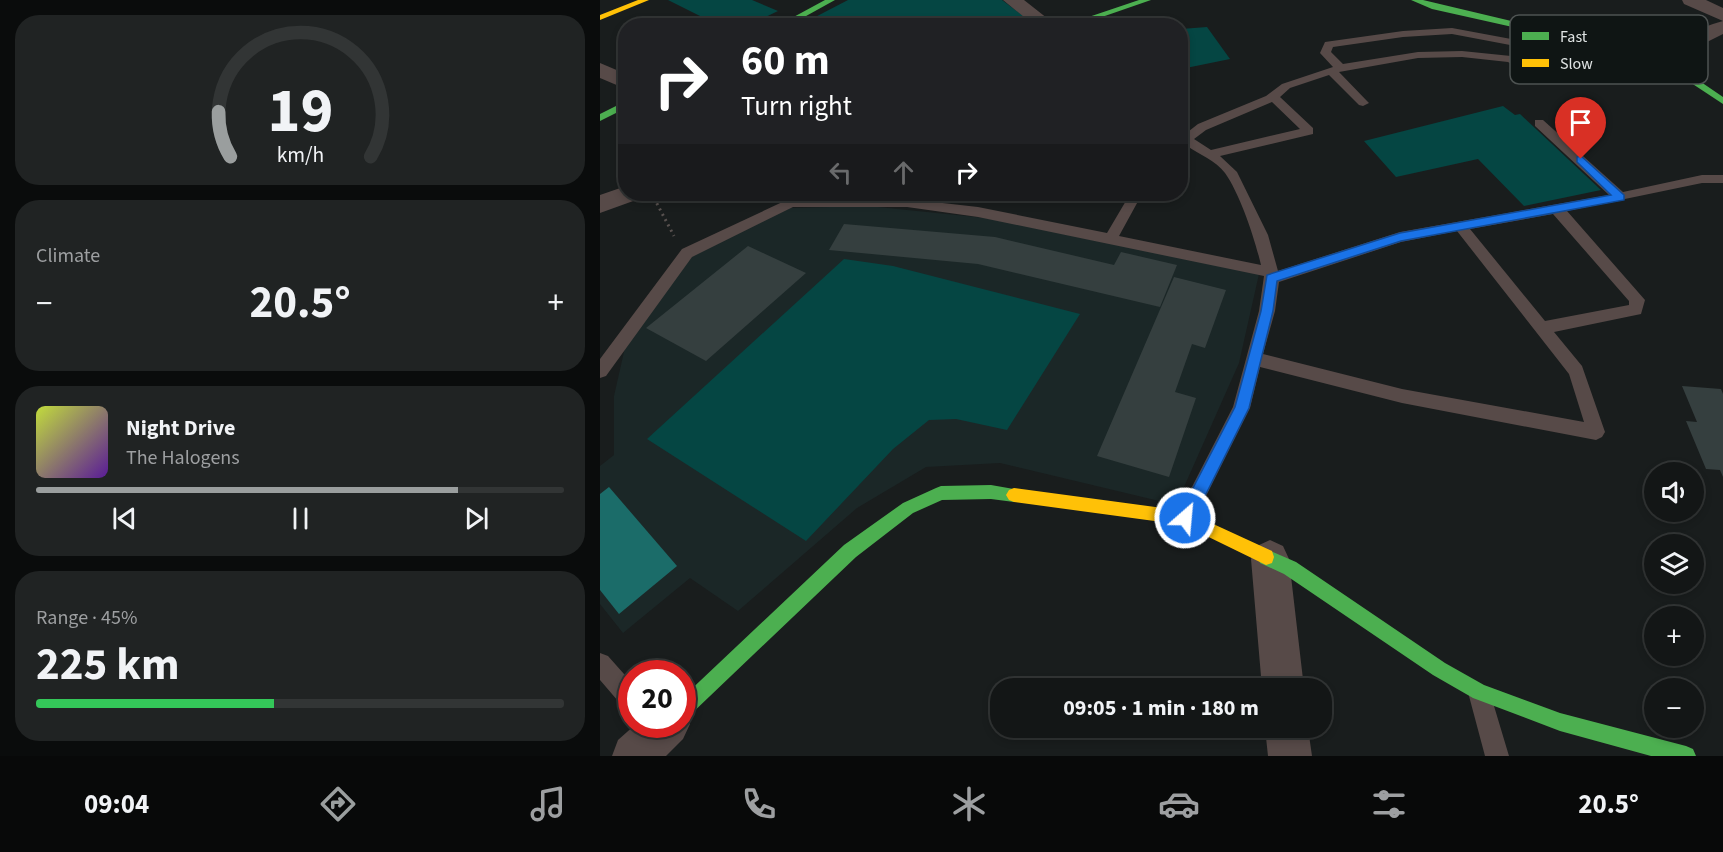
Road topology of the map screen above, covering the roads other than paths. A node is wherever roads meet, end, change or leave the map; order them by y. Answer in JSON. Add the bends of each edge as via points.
{"nodes":[{"id":1,"x":645,"y":0,"type":"edge"},
{"id":2,"x":831,"y":0,"type":"edge"},
{"id":3,"x":1012,"y":0,"type":"edge"},
{"id":4,"x":1147,"y":0,"type":"edge"},
{"id":5,"x":1415,"y":0,"type":"edge"},
{"id":6,"x":1691,"y":0,"type":"edge"},
{"id":7,"x":1123,"y":3,"type":"edge"},
{"id":8,"x":1723,"y":15,"type":"edge"},
{"id":9,"x":600,"y":18,"type":"edge"},
{"id":10,"x":796,"y":18,"type":"edge"},
{"id":11,"x":1037,"y":18,"type":"edge"},
{"id":12,"x":1095,"y":18,"type":"edge"},
{"id":13,"x":1510,"y":24,"type":"edge"},
{"id":14,"x":1723,"y":27,"type":"edge"},
{"id":15,"x":1708,"y":33,"type":"edge"},
{"id":16,"x":1510,"y":42,"type":"edge"},
{"id":17,"x":1510,"y":59,"type":"edge"},
{"id":18,"x":600,"y":69,"type":"edge"},
{"id":19,"x":1336,"y":70,"type":"junction"},
{"id":20,"x":618,"y":79,"type":"edge"},
{"id":21,"x":1698,"y":84,"type":"edge"},
{"id":22,"x":1272,"y":96,"type":"junction"},
{"id":23,"x":1723,"y":101,"type":"edge"},
{"id":24,"x":1362,"y":103,"type":"dead end"},
{"id":25,"x":618,"y":108,"type":"edge"},
{"id":26,"x":600,"y":118,"type":"edge"},
{"id":27,"x":1539,"y":123,"type":"dead end"},
{"id":28,"x":1188,"y":139,"type":"edge"},
{"id":29,"x":1188,"y":144,"type":"edge"},
{"id":30,"x":1210,"y":154,"type":"junction"},
{"id":31,"x":1723,"y":179,"type":"edge"},
{"id":32,"x":618,"y":197,"type":"edge"},
{"id":33,"x":1620,"y":197,"type":"junction"},
{"id":34,"x":1132,"y":201,"type":"edge"},
{"id":35,"x":600,"y":204,"type":"edge"},
{"id":36,"x":1557,"y":209,"type":"junction"},
{"id":37,"x":1459,"y":225,"type":"junction"},
{"id":38,"x":1111,"y":238,"type":"junction"},
{"id":39,"x":1271,"y":275,"type":"junction"},
{"id":40,"x":1542,"y":328,"type":"junction"},
{"id":41,"x":1256,"y":359,"type":"junction"},
{"id":42,"x":600,"y":371,"type":"edge"},
{"id":43,"x":1185,"y":518,"type":"junction"},
{"id":44,"x":1270,"y":559,"type":"junction"},
{"id":45,"x":600,"y":664,"type":"edge"},
{"id":46,"x":1283,"y":678,"type":"edge"},
{"id":47,"x":618,"y":684,"type":"edge"},
{"id":48,"x":1479,"y":693,"type":"junction"},
{"id":49,"x":696,"y":696,"type":"edge"},
{"id":50,"x":1288,"y":738,"type":"edge"},
{"id":51,"x":1290,"y":756,"type":"edge"},
{"id":52,"x":1497,"y":756,"type":"edge"},
{"id":53,"x":1686,"y":756,"type":"edge"}],
"edges":[{"from":1,"to":9,"type":"street"},
{"from":2,"to":10,"type":"street"},
{"from":3,"to":11,"type":"street"},
{"from":4,"to":7,"type":"street"},
{"from":5,"to":13,"type":"street"},
{"from":6,"to":8,"type":"street"},
{"from":7,"to":12,"type":"street"},
{"from":14,"to":15,"type":"street"},
{"from":16,"to":19,"type":"lane","via":[[1452,31],[1329,44],[1325,52]]},
{"from":17,"to":19,"type":"lane","via":[[1418,55]]},
{"from":18,"to":20,"type":"street"},
{"from":19,"to":22,"type":"lane","via":[[1286,86]]},
{"from":19,"to":24,"type":"lane"},
{"from":21,"to":23,"type":"street"},
{"from":22,"to":28,"type":"lane","via":[[1202,127]]},
{"from":22,"to":30,"type":"lane","via":[[1309,131]]},
{"from":25,"to":26,"type":"street"},
{"from":27,"to":33,"type":"lane"},
{"from":29,"to":30,"type":"lane"},
{"from":30,"to":39,"type":"lane","via":[[1231,172],[1241,190],[1261,235]]},
{"from":31,"to":33,"type":"lane","via":[[1702,179]]},
{"from":32,"to":35,"type":"street"},
{"from":33,"to":36,"type":"lane"},
{"from":34,"to":38,"type":"lane"},
{"from":36,"to":37,"type":"lane"},
{"from":36,"to":40,"type":"lane","via":[[1637,300],[1636,310]]},
{"from":37,"to":39,"type":"lane","via":[[1400,237]]},
{"from":37,"to":40,"type":"lane"},
{"from":38,"to":39,"type":"lane"},
{"from":38,"to":42,"type":"lane","via":[[978,212],[907,203],[791,202],[687,254]]},
{"from":39,"to":41,"type":"lane"},
{"from":40,"to":41,"type":"lane","via":[[1576,371],[1596,432],[1402,396]]},
{"from":41,"to":43,"type":"lane","via":[[1242,408]]},
{"from":43,"to":44,"type":"street"},
{"from":43,"to":49,"type":"street","via":[[990,492],[940,494],[908,508],[850,551]]},
{"from":44,"to":46,"type":"street"},
{"from":44,"to":48,"type":"street","via":[[1290,568]]},
{"from":45,"to":47,"type":"lane"},
{"from":48,"to":52,"type":"lane"},
{"from":48,"to":53,"type":"street","via":[[1560,722]]},
{"from":50,"to":51,"type":"street"}]}
